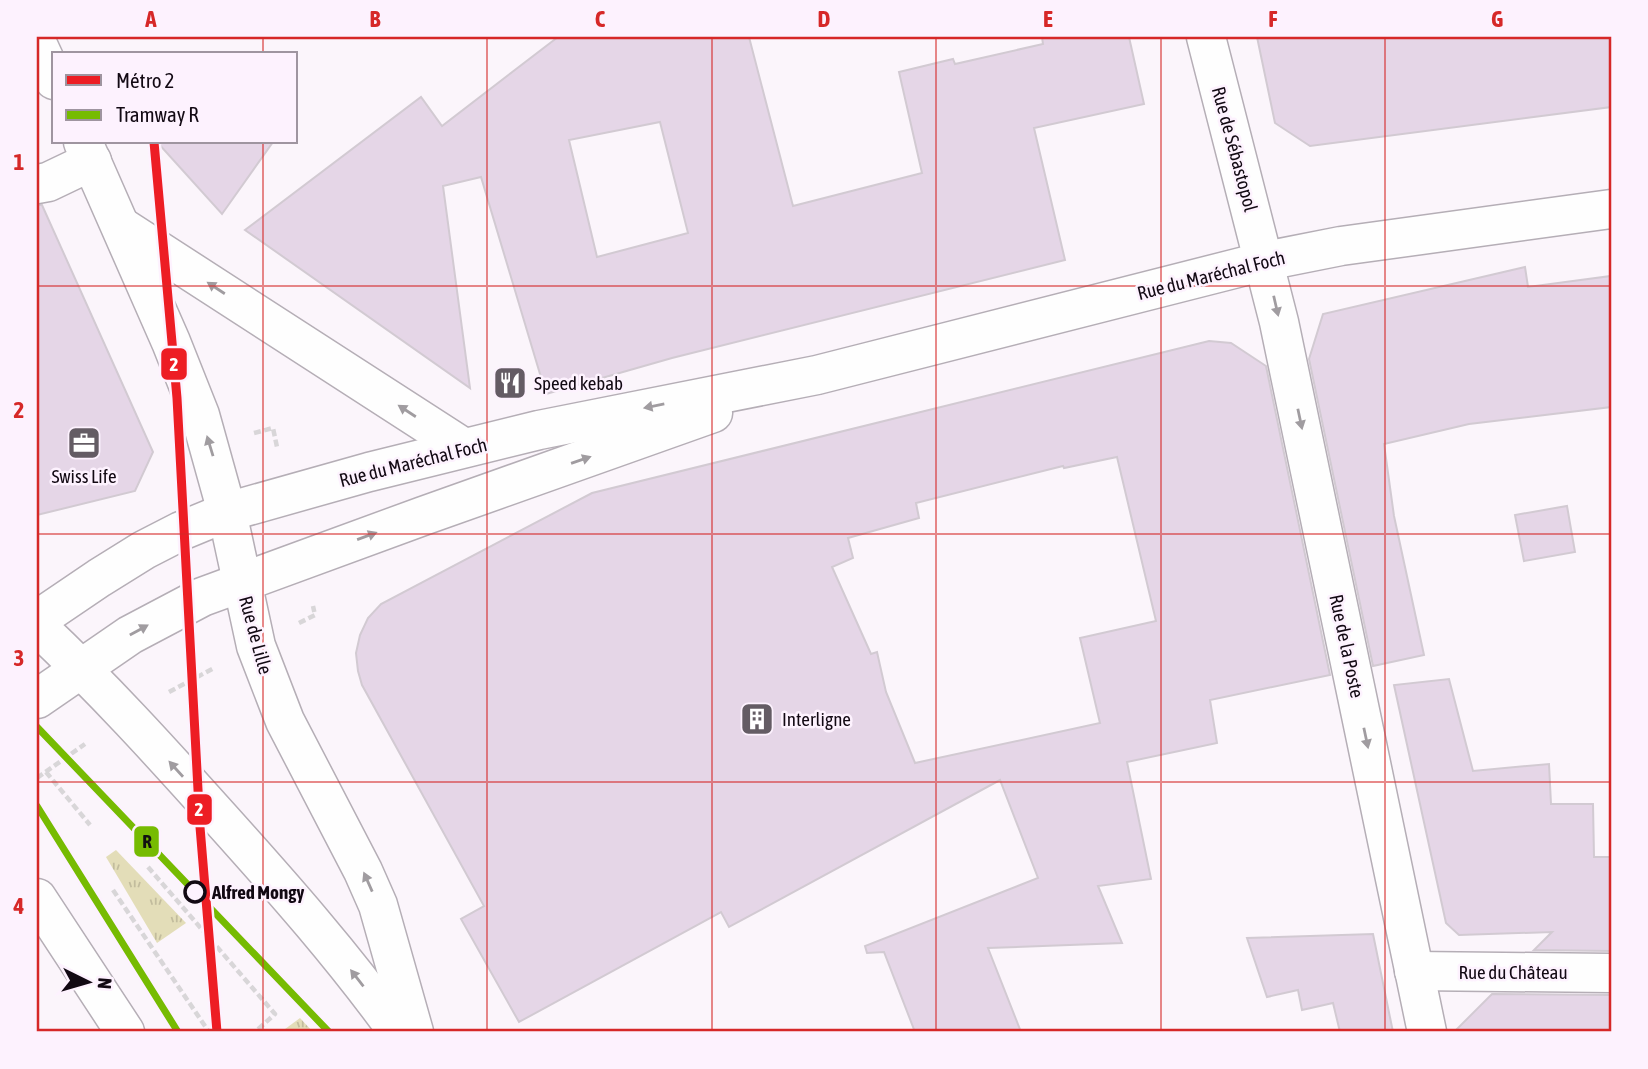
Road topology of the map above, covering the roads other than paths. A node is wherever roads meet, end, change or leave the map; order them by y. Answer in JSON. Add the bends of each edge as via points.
{"nodes":[{"id":1,"x":1206,"y":37,"type":"edge"},
{"id":2,"x":37,"y":43,"type":"edge"},
{"id":3,"x":52,"y":76,"type":"edge"},
{"id":4,"x":88,"y":151,"type":"edge"},
{"id":5,"x":37,"y":184,"type":"edge"},
{"id":6,"x":1611,"y":209,"type":"edge"},
{"id":7,"x":122,"y":227,"type":"junction"},
{"id":8,"x":1265,"y":261,"type":"junction"},
{"id":9,"x":817,"y":375,"type":"junction"},
{"id":10,"x":464,"y":448,"type":"junction"},
{"id":11,"x":227,"y":512,"type":"junction"},
{"id":12,"x":242,"y":582,"type":"junction"},
{"id":13,"x":37,"y":620,"type":"edge"},
{"id":14,"x":37,"y":626,"type":"edge"},
{"id":15,"x":82,"y":668,"type":"junction"},
{"id":16,"x":37,"y":699,"type":"edge"},
{"id":17,"x":37,"y":898,"type":"edge"},
{"id":18,"x":1414,"y":971,"type":"junction"},
{"id":19,"x":1611,"y":973,"type":"edge"},
{"id":20,"x":125,"y":1032,"type":"edge"},
{"id":21,"x":398,"y":1032,"type":"edge"},
{"id":22,"x":414,"y":1032,"type":"edge"},
{"id":23,"x":1427,"y":1032,"type":"edge"}],
"edges":[{"from":1,"to":8,"type":"main road","name":"Rue de Sébastopol"},
{"from":2,"to":3,"type":"main road"},
{"from":4,"to":5,"type":"main road","via":[[48,182]]},
{"from":4,"to":7,"type":"main road","name":"Rue de Lille"},
{"from":6,"to":8,"type":"main road","name":"Rue du Maréchal Foch","via":[[1341,246]]},
{"from":10,"to":7,"type":"main road","one_way":true},
{"from":11,"to":7,"type":"main road","name":"Rue de Lille","one_way":true,"via":[[200,415]]},
{"from":8,"to":9,"type":"main road","name":"Rue du Maréchal Foch"},
{"from":8,"to":18,"type":"main road","name":"Rue de la Poste","one_way":true},
{"from":9,"to":10,"type":"main road","name":"Rue du Maréchal Foch","one_way":true},
{"from":12,"to":9,"type":"main road","name":"Rue du Maréchal Foch","one_way":true},
{"from":10,"to":11,"type":"main road","name":"Rue du Maréchal Foch"},
{"from":11,"to":12,"type":"main road","name":"Rue de Lille"},
{"from":11,"to":13,"type":"main road","name":"Rue du Maréchal Foch","via":[[144,550]]},
{"from":15,"to":12,"type":"main road","name":"Rue du Maréchal Foch","one_way":true,"via":[[142,628]]},
{"from":22,"to":12,"type":"main road","name":"Rue de Lille","one_way":true,"via":[[378,905],[270,687]]},
{"from":14,"to":15,"type":"main road"},
{"from":15,"to":16,"type":"main road","name":"Rue du Maréchal Foch"},
{"from":21,"to":15,"type":"main road","one_way":true,"via":[[288,893]]},
{"from":17,"to":20,"type":"main road"},
{"from":18,"to":19,"type":"main road","name":"Rue du Château"},
{"from":18,"to":23,"type":"main road","name":"Rue de la Poste"}]}
